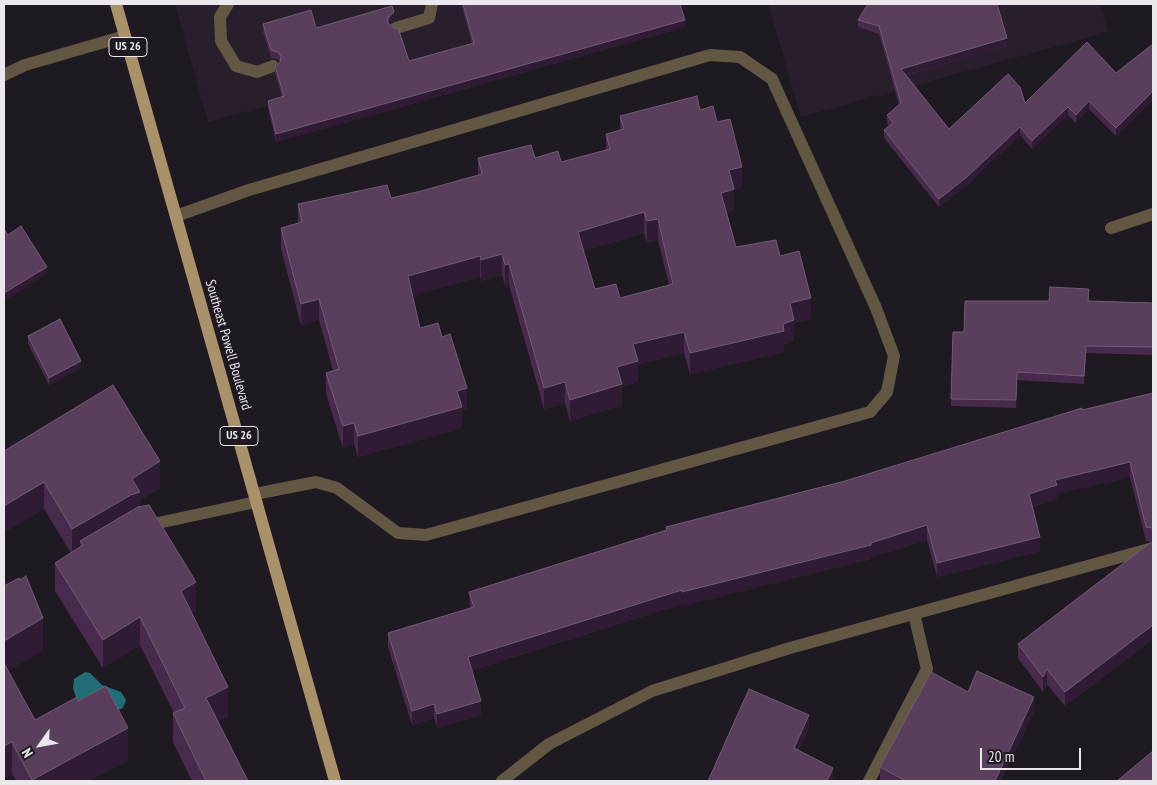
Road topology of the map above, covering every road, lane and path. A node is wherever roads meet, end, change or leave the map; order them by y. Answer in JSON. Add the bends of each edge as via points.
{"nodes":[{"id":1,"x":116,"y":4,"type":"edge"},
{"id":2,"x":228,"y":4,"type":"edge"},
{"id":3,"x":432,"y":4,"type":"edge"},
{"id":4,"x":396,"y":28,"type":"edge"},
{"id":5,"x":125,"y":36,"type":"junction"},
{"id":6,"x":273,"y":66,"type":"edge"},
{"id":7,"x":4,"y":74,"type":"edge"},
{"id":8,"x":1153,"y":214,"type":"edge"},
{"id":9,"x":176,"y":216,"type":"junction"},
{"id":10,"x":1110,"y":228,"type":"dead end"},
{"id":11,"x":256,"y":498,"type":"junction"},
{"id":12,"x":135,"y":528,"type":"edge"},
{"id":13,"x":1153,"y":548,"type":"edge"},
{"id":14,"x":914,"y":614,"type":"junction"},
{"id":15,"x":335,"y":781,"type":"edge"},
{"id":16,"x":502,"y":781,"type":"edge"},
{"id":17,"x":869,"y":781,"type":"edge"}],
"edges":[{"from":1,"to":5,"type":"main road","name":"Southeast Powell Boulevard","number":"US 26"},
{"from":2,"to":6,"type":"street","via":[[220,17],[220,41],[236,66],[257,72]]},
{"from":3,"to":4,"type":"street","via":[[429,18]]},
{"from":5,"to":7,"type":"street"},
{"from":5,"to":9,"type":"main road","name":"Southeast Powell Boulevard","number":"US 26"},
{"from":8,"to":10,"type":"street"},
{"from":9,"to":11,"type":"main road","name":"Southeast Powell Boulevard","number":"US 26"},
{"from":9,"to":11,"type":"street","via":[[249,190],[710,55],[740,57],[772,79],[876,308],[894,356],[888,392],[870,412],[426,535],[398,533],[337,488],[316,482]]},
{"from":11,"to":12,"type":"street"},
{"from":11,"to":15,"type":"main road","name":"Southeast Powell Boulevard","number":"US 26"},
{"from":13,"to":14,"type":"street"},
{"from":14,"to":16,"type":"street","via":[[652,691],[549,744]]},
{"from":14,"to":17,"type":"street","via":[[928,670]]}]}
